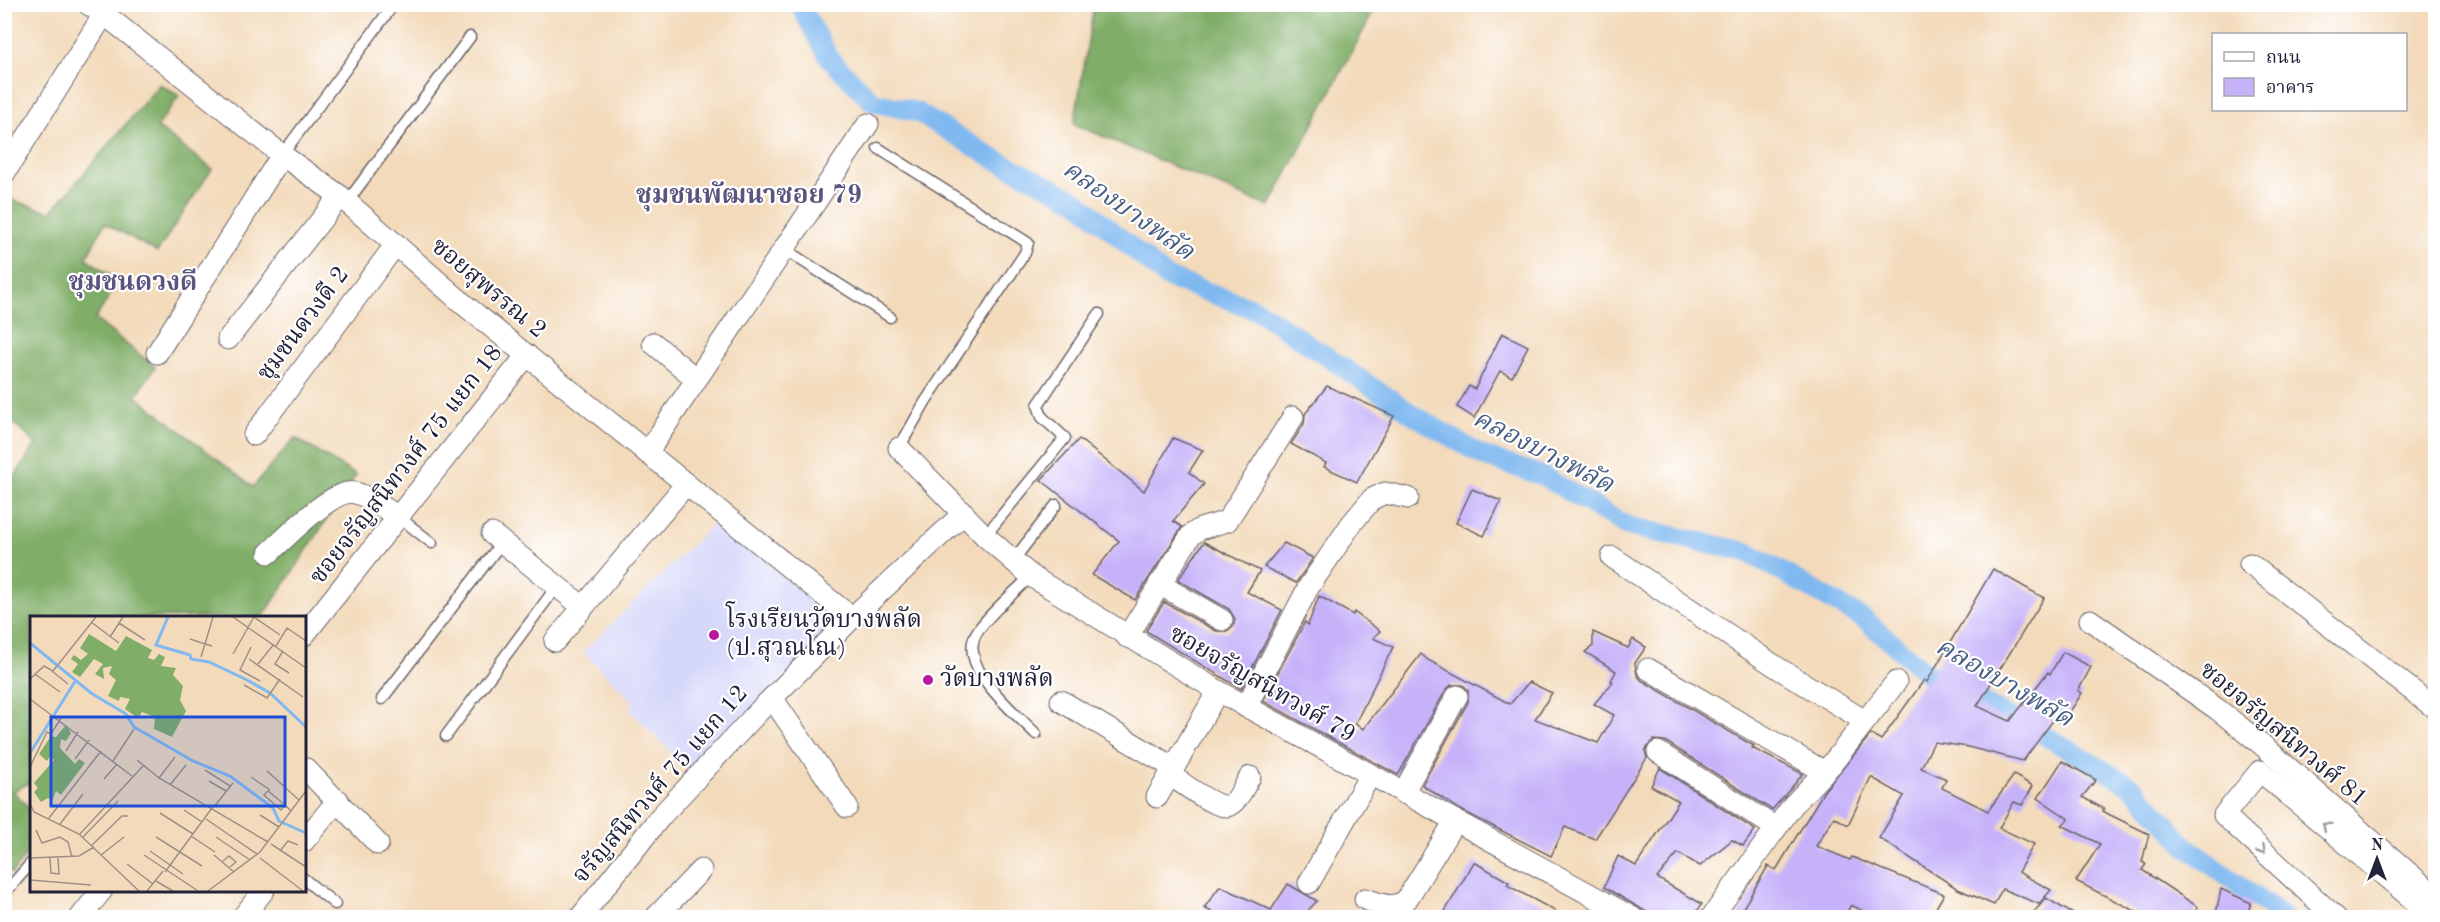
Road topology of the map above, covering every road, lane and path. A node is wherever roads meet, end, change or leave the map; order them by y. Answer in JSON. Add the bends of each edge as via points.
{"nodes":[{"id":1,"x":394,"y":4,"type":"edge"},
{"id":2,"x":96,"y":9,"type":"edge"},
{"id":3,"x":470,"y":37,"type":"dead end"},
{"id":4,"x":868,"y":124,"type":"dead end"},
{"id":5,"x":878,"y":148,"type":"dead end"},
{"id":6,"x":282,"y":155,"type":"junction"},
{"id":7,"x":4,"y":174,"type":"edge"},
{"id":8,"x":344,"y":199,"type":"junction"},
{"id":9,"x":396,"y":244,"type":"junction"},
{"id":10,"x":784,"y":249,"type":"junction"},
{"id":11,"x":1099,"y":314,"type":"dead end"},
{"id":12,"x":890,"y":317,"type":"dead end"},
{"id":13,"x":228,"y":339,"type":"dead end"},
{"id":14,"x":653,"y":343,"type":"dead end"},
{"id":15,"x":157,"y":353,"type":"dead end"},
{"id":16,"x":527,"y":355,"type":"junction"},
{"id":17,"x":696,"y":379,"type":"junction"},
{"id":18,"x":1293,"y":417,"type":"dead end"},
{"id":19,"x":254,"y":435,"type":"dead end"},
{"id":20,"x":899,"y":448,"type":"joint"},
{"id":21,"x":647,"y":453,"type":"junction"},
{"id":22,"x":687,"y":484,"type":"junction"},
{"id":23,"x":1408,"y":498,"type":"dead end"},
{"id":24,"x":1056,"y":505,"type":"dead end"},
{"id":25,"x":964,"y":513,"type":"junction"},
{"id":26,"x":400,"y":518,"type":"junction"},
{"id":27,"x":985,"y":536,"type":"junction"},
{"id":28,"x":497,"y":538,"type":"joint"},
{"id":29,"x":432,"y":543,"type":"dead end"},
{"id":30,"x":269,"y":553,"type":"dead end"},
{"id":31,"x":1612,"y":556,"type":"dead end"},
{"id":32,"x":1012,"y":562,"type":"junction"},
{"id":33,"x":2250,"y":564,"type":"dead end"},
{"id":34,"x":1031,"y":576,"type":"junction"},
{"id":35,"x":1159,"y":584,"type":"junction"},
{"id":36,"x":557,"y":586,"type":"junction"},
{"id":37,"x":583,"y":607,"type":"junction"},
{"id":38,"x":852,"y":618,"type":"junction"},
{"id":39,"x":1222,"y":620,"type":"dead end"},
{"id":40,"x":2091,"y":620,"type":"dead end"},
{"id":41,"x":306,"y":633,"type":"edge"},
{"id":42,"x":1127,"y":637,"type":"junction"},
{"id":43,"x":555,"y":641,"type":"dead end"},
{"id":44,"x":1648,"y":669,"type":"dead end"},
{"id":45,"x":1896,"y":682,"type":"dead end"},
{"id":46,"x":1218,"y":691,"type":"junction"},
{"id":47,"x":1457,"y":696,"type":"dead end"},
{"id":48,"x":772,"y":698,"type":"junction"},
{"id":49,"x":382,"y":699,"type":"dead end"},
{"id":50,"x":1061,"y":701,"type":"dead end"},
{"id":51,"x":1246,"y":707,"type":"junction"},
{"id":52,"x":2436,"y":709,"type":"edge"},
{"id":53,"x":1865,"y":721,"type":"junction"},
{"id":54,"x":1036,"y":734,"type":"dead end"},
{"id":55,"x":446,"y":736,"type":"dead end"},
{"id":56,"x":1658,"y":752,"type":"dead end"},
{"id":57,"x":306,"y":769,"type":"dead end"},
{"id":58,"x":1172,"y":771,"type":"junction"},
{"id":59,"x":1370,"y":775,"type":"junction"},
{"id":60,"x":1819,"y":776,"type":"junction"},
{"id":61,"x":1250,"y":777,"type":"dead end"},
{"id":62,"x":1403,"y":793,"type":"junction"},
{"id":63,"x":1157,"y":797,"type":"dead end"},
{"id":64,"x":338,"y":800,"type":"junction"},
{"id":65,"x":847,"y":807,"type":"dead end"},
{"id":66,"x":1455,"y":821,"type":"junction"},
{"id":67,"x":1776,"y":828,"type":"junction"},
{"id":68,"x":306,"y":839,"type":"edge"},
{"id":69,"x":378,"y":844,"type":"dead end"},
{"id":70,"x":30,"y":864,"type":"edge"},
{"id":71,"x":701,"y":870,"type":"dead end"},
{"id":72,"x":306,"y":881,"type":"edge"},
{"id":73,"x":1309,"y":883,"type":"dead end"},
{"id":74,"x":101,"y":892,"type":"edge"},
{"id":75,"x":263,"y":892,"type":"edge"},
{"id":76,"x":4,"y":894,"type":"edge"},
{"id":77,"x":2436,"y":897,"type":"edge"},
{"id":78,"x":1365,"y":899,"type":"dead end"},
{"id":79,"x":335,"y":904,"type":"dead end"},
{"id":80,"x":80,"y":918,"type":"edge"},
{"id":81,"x":242,"y":918,"type":"edge"},
{"id":82,"x":580,"y":918,"type":"edge"},
{"id":83,"x":655,"y":918,"type":"edge"},
{"id":84,"x":1633,"y":918,"type":"edge"},
{"id":85,"x":1712,"y":918,"type":"edge"},
{"id":86,"x":2336,"y":918,"type":"edge"},
{"id":87,"x":2435,"y":918,"type":"edge"}],
"edges":[{"from":1,"to":6,"type":"lane"},
{"from":2,"to":6,"type":"street","name":"ซอยสุพรรณ 2"},
{"from":2,"to":7,"type":"street"},
{"from":3,"to":8,"type":"lane"},
{"from":4,"to":10,"type":"street"},
{"from":5,"to":20,"type":"lane","via":[[1028,243]]},
{"from":6,"to":8,"type":"street","name":"ซอยสุพรรณ 2"},
{"from":6,"to":15,"type":"street"},
{"from":8,"to":9,"type":"street","name":"ซอยสุพรรณ 2"},
{"from":8,"to":13,"type":"street"},
{"from":9,"to":16,"type":"street","name":"ซอยสุพรรณ 2"},
{"from":9,"to":19,"type":"street","name":"ชุมชนดวงดี 2"},
{"from":10,"to":12,"type":"lane"},
{"from":10,"to":17,"type":"street"},
{"from":11,"to":27,"type":"lane","via":[[1038,405],[1042,417],[1065,438]]},
{"from":14,"to":17,"type":"street"},
{"from":16,"to":21,"type":"street","name":"ซอยสุพรรณ 2"},
{"from":16,"to":26,"type":"street","name":"ซอยจรัญสนิทวงศ์ 75 แยก 18"},
{"from":17,"to":21,"type":"street"},
{"from":18,"to":35,"type":"street","via":[[1227,521],[1191,535]]},
{"from":20,"to":25,"type":"street","name":"ซอยจรัญสนิทวงศ์ 79"},
{"from":21,"to":22,"type":"street","name":"ซอยสุพรรณ 2"},
{"from":22,"to":37,"type":"street"},
{"from":22,"to":38,"type":"street","name":"ซอยสุพรรณ 2"},
{"from":23,"to":51,"type":"street","via":[[1385,493],[1372,499],[1352,523],[1308,588]]},
{"from":24,"to":32,"type":"lane"},
{"from":25,"to":27,"type":"street","name":"ซอยจรัญสนิทวงศ์ 79"},
{"from":25,"to":38,"type":"street","name":"จรัญสนิทวงศ์ 75 แยก 12"},
{"from":26,"to":29,"type":"lane"},
{"from":26,"to":30,"type":"street","via":[[355,493],[344,492]]},
{"from":26,"to":41,"type":"street","name":"ซอยจรัญสนิทวงศ์ 75 แยก 18"},
{"from":27,"to":32,"type":"street","name":"ซอยจรัญสนิทวงศ์ 79"},
{"from":28,"to":36,"type":"street"},
{"from":28,"to":49,"type":"lane"},
{"from":31,"to":53,"type":"street","via":[[1778,668]]},
{"from":32,"to":34,"type":"street","name":"ซอยจรัญสนิทวงศ์ 79"},
{"from":33,"to":52,"type":"street"},
{"from":34,"to":42,"type":"street","name":"ซอยจรัญสนิทวงศ์ 79"},
{"from":34,"to":54,"type":"lane","via":[[977,631],[972,645],[973,662],[985,682]]},
{"from":35,"to":39,"type":"street"},
{"from":35,"to":42,"type":"street"},
{"from":36,"to":37,"type":"street"},
{"from":36,"to":55,"type":"lane"},
{"from":37,"to":43,"type":"street"},
{"from":38,"to":48,"type":"street","name":"จรัญสนิทวงศ์ 75 แยก 12"},
{"from":40,"to":77,"type":"street","name":"ซอยจรัญสนิทวงศ์ 81","via":[[2243,729]]},
{"from":42,"to":46,"type":"street","name":"ซอยจรัญสนิทวงศ์ 79"},
{"from":44,"to":60,"type":"street"},
{"from":45,"to":53,"type":"street"},
{"from":46,"to":51,"type":"street","name":"ซอยจรัญสนิทวงศ์ 79"},
{"from":46,"to":58,"type":"street"},
{"from":47,"to":62,"type":"street"},
{"from":48,"to":65,"type":"street"},
{"from":48,"to":82,"type":"street","name":"จรัญสนิทวงศ์ 75 แยก 12","via":[[681,793]]},
{"from":50,"to":58,"type":"street"},
{"from":51,"to":59,"type":"street","name":"ซอยจรัญสนิทวงศ์ 79"},
{"from":53,"to":60,"type":"street"},
{"from":56,"to":67,"type":"street"},
{"from":57,"to":64,"type":"street"},
{"from":58,"to":61,"type":"street","via":[[1217,804],[1228,806]]},
{"from":58,"to":63,"type":"street"},
{"from":59,"to":62,"type":"street","name":"ซอยจรัญสนิทวงศ์ 79"},
{"from":59,"to":73,"type":"street"},
{"from":60,"to":67,"type":"street"},
{"from":62,"to":66,"type":"street","name":"ซอยจรัญสนิทวงศ์ 79"},
{"from":64,"to":68,"type":"street"},
{"from":64,"to":69,"type":"street"},
{"from":66,"to":78,"type":"street","via":[[1401,905],[1389,907]]},
{"from":66,"to":84,"type":"street","name":"ซอยจรัญสนิทวงศ์ 79"},
{"from":67,"to":85,"type":"street"},
{"from":70,"to":76,"type":"lane"},
{"from":71,"to":83,"type":"street"},
{"from":72,"to":79,"type":"lane"},
{"from":74,"to":80,"type":"street"},
{"from":75,"to":81,"type":"street"},
{"from":87,"to":86,"type":"street","one_way":true,"via":[[2260,771],[2224,815]]}]}
